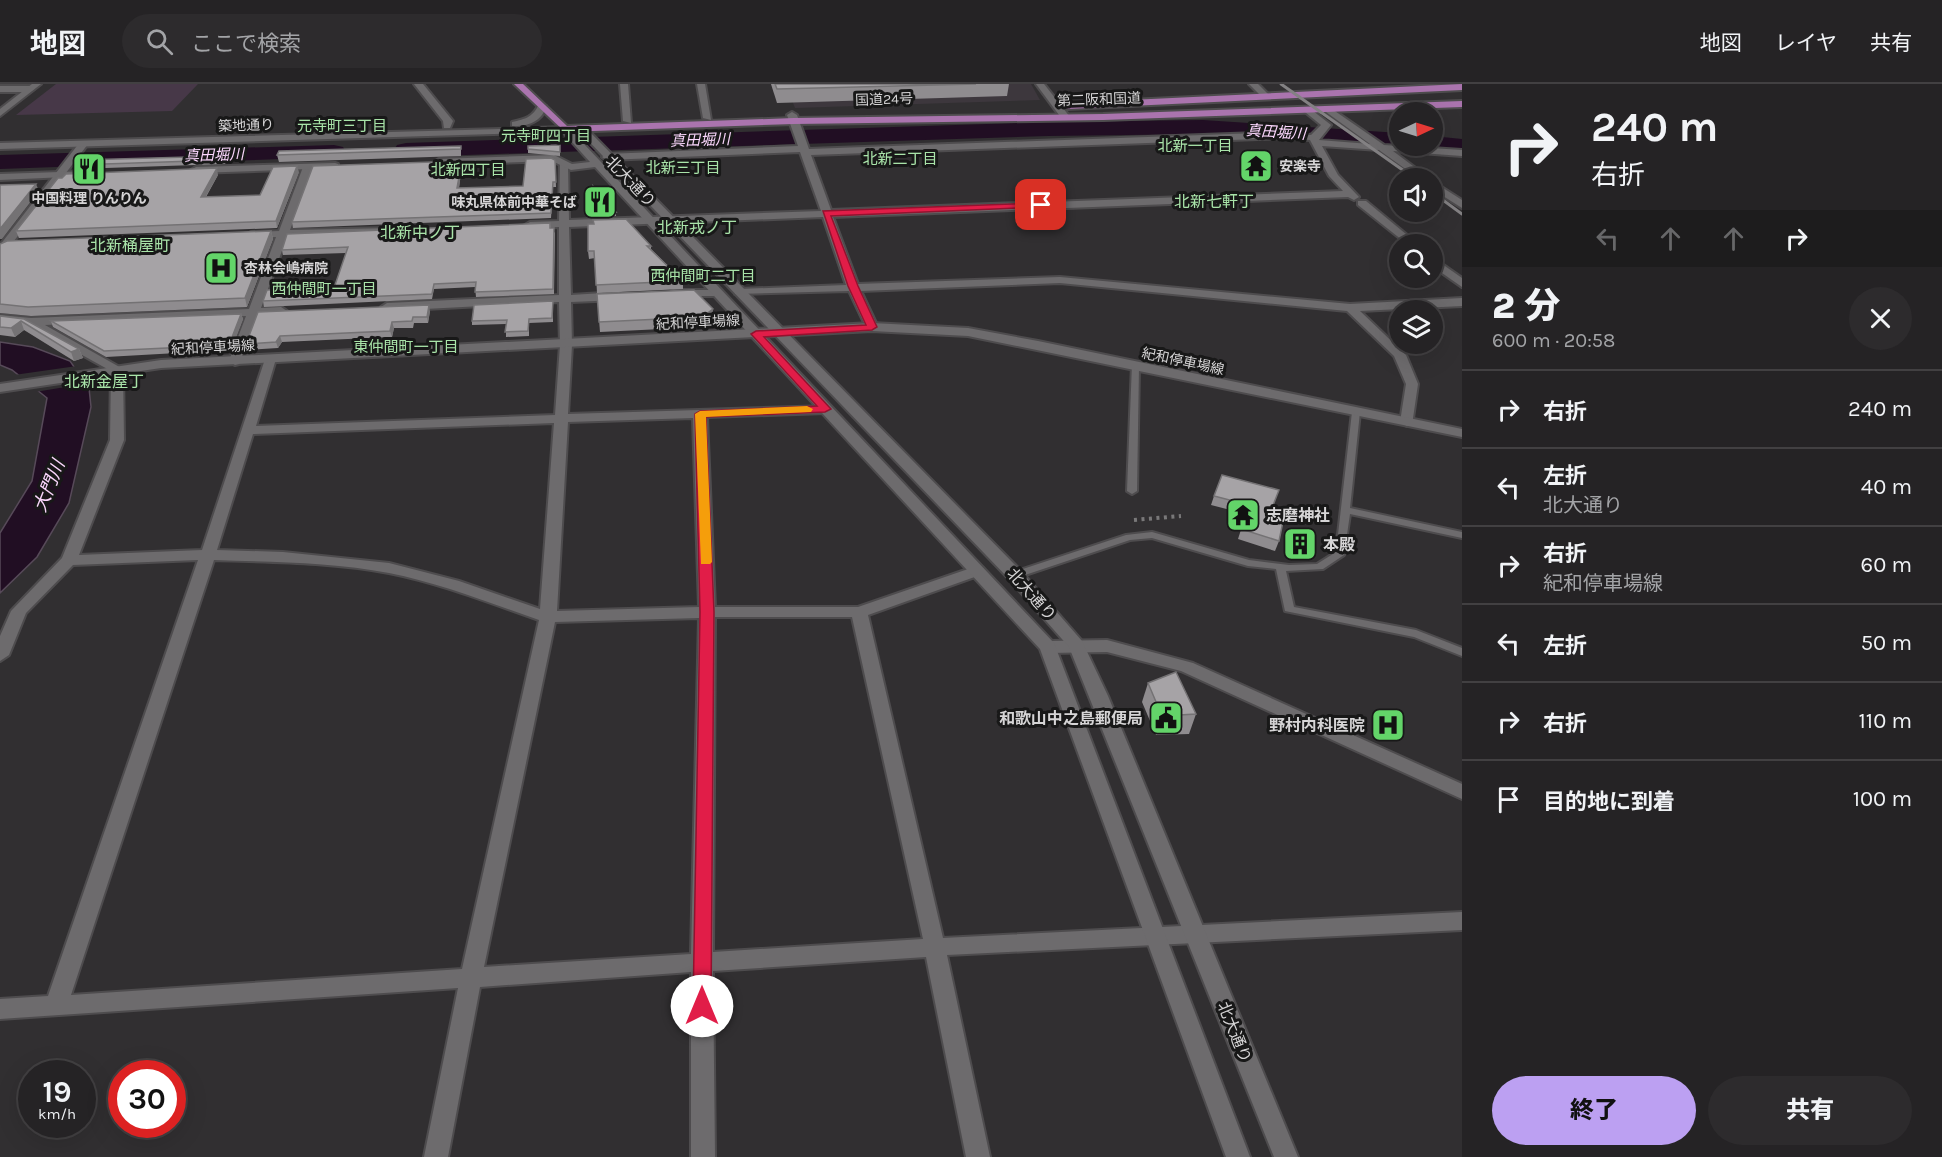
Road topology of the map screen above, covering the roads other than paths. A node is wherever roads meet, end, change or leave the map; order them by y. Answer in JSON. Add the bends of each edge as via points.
{"nodes":[{"id":1,"x":418,"y":84,"type":"edge"},
{"id":2,"x":518,"y":84,"type":"edge"},
{"id":3,"x":624,"y":84,"type":"edge"},
{"id":4,"x":701,"y":84,"type":"edge"},
{"id":5,"x":1041,"y":84,"type":"edge"},
{"id":6,"x":1253,"y":84,"type":"edge"},
{"id":7,"x":34,"y":86,"type":"edge"},
{"id":8,"x":1393,"y":87,"type":"edge"},
{"id":9,"x":1462,"y":87,"type":"edge"},
{"id":10,"x":0,"y":90,"type":"edge"},
{"id":11,"x":1462,"y":92,"type":"edge"},
{"id":12,"x":1265,"y":95,"type":"junction"},
{"id":13,"x":1462,"y":99,"type":"edge"},
{"id":14,"x":1152,"y":104,"type":"junction"},
{"id":15,"x":1462,"y":104,"type":"edge"},
{"id":16,"x":542,"y":106,"type":"junction"},
{"id":17,"x":1308,"y":110,"type":"junction"},
{"id":18,"x":1329,"y":110,"type":"junction"},
{"id":19,"x":0,"y":112,"type":"edge"},
{"id":20,"x":1062,"y":113,"type":"junction"},
{"id":21,"x":708,"y":118,"type":"junction"},
{"id":22,"x":793,"y":118,"type":"junction"},
{"id":23,"x":628,"y":121,"type":"junction"},
{"id":24,"x":515,"y":124,"type":"junction"},
{"id":25,"x":562,"y":125,"type":"junction"},
{"id":26,"x":578,"y":125,"type":"junction"},
{"id":27,"x":447,"y":126,"type":"junction"},
{"id":28,"x":1317,"y":137,"type":"junction"},
{"id":29,"x":0,"y":139,"type":"edge"},
{"id":30,"x":83,"y":144,"type":"junction"},
{"id":31,"x":802,"y":144,"type":"junction"},
{"id":32,"x":1375,"y":145,"type":"junction"},
{"id":33,"x":0,"y":146,"type":"edge"},
{"id":34,"x":592,"y":150,"type":"junction"},
{"id":35,"x":1462,"y":153,"type":"edge"},
{"id":36,"x":424,"y":162,"type":"edge"},
{"id":37,"x":563,"y":164,"type":"junction"},
{"id":38,"x":343,"y":165,"type":"edge"},
{"id":39,"x":308,"y":166,"type":"junction"},
{"id":40,"x":1409,"y":168,"type":"edge"},
{"id":41,"x":63,"y":170,"type":"junction"},
{"id":42,"x":190,"y":170,"type":"edge"},
{"id":43,"x":95,"y":173,"type":"edge"},
{"id":44,"x":0,"y":177,"type":"edge"},
{"id":45,"x":1443,"y":192,"type":"edge"},
{"id":46,"x":1350,"y":194,"type":"junction"},
{"id":47,"x":1462,"y":205,"type":"edge"},
{"id":48,"x":826,"y":213,"type":"junction"},
{"id":49,"x":669,"y":219,"type":"junction"},
{"id":50,"x":649,"y":220,"type":"junction"},
{"id":51,"x":563,"y":224,"type":"junction"},
{"id":52,"x":516,"y":225,"type":"edge"},
{"id":53,"x":400,"y":230,"type":"edge"},
{"id":54,"x":284,"y":234,"type":"junction"},
{"id":55,"x":1400,"y":234,"type":"edge"},
{"id":56,"x":238,"y":236,"type":"edge"},
{"id":57,"x":6,"y":246,"type":"edge"},
{"id":58,"x":1443,"y":269,"type":"edge"},
{"id":59,"x":1462,"y":284,"type":"edge"},
{"id":60,"x":853,"y":286,"type":"junction"},
{"id":61,"x":739,"y":292,"type":"junction"},
{"id":62,"x":717,"y":293,"type":"junction"},
{"id":63,"x":659,"y":295,"type":"edge"},
{"id":64,"x":636,"y":296,"type":"edge"},
{"id":65,"x":566,"y":298,"type":"junction"},
{"id":66,"x":1462,"y":302,"type":"edge"},
{"id":67,"x":375,"y":307,"type":"edge"},
{"id":68,"x":1350,"y":308,"type":"junction"},
{"id":69,"x":291,"y":311,"type":"edge"},
{"id":70,"x":255,"y":313,"type":"junction"},
{"id":71,"x":0,"y":319,"type":"edge"},
{"id":72,"x":31,"y":322,"type":"junction"},
{"id":73,"x":872,"y":327,"type":"junction"},
{"id":74,"x":779,"y":333,"type":"junction"},
{"id":75,"x":756,"y":334,"type":"junction"},
{"id":76,"x":566,"y":345,"type":"junction"},
{"id":77,"x":270,"y":359,"type":"junction"},
{"id":78,"x":235,"y":361,"type":"junction"},
{"id":79,"x":1135,"y":366,"type":"junction"},
{"id":80,"x":117,"y":369,"type":"junction"},
{"id":81,"x":3,"y":388,"type":"edge"},
{"id":82,"x":825,"y":409,"type":"junction"},
{"id":83,"x":1356,"y":412,"type":"junction"},
{"id":84,"x":700,"y":414,"type":"junction"},
{"id":85,"x":563,"y":418,"type":"junction"},
{"id":86,"x":1407,"y":422,"type":"junction"},
{"id":87,"x":248,"y":430,"type":"junction"},
{"id":88,"x":1462,"y":434,"type":"edge"},
{"id":89,"x":1132,"y":491,"type":"dead end"},
{"id":90,"x":1346,"y":510,"type":"junction"},
{"id":91,"x":1462,"y":535,"type":"edge"},
{"id":92,"x":208,"y":555,"type":"junction"},
{"id":93,"x":69,"y":560,"type":"junction"},
{"id":94,"x":1280,"y":567,"type":"junction"},
{"id":95,"x":976,"y":572,"type":"junction"},
{"id":96,"x":1015,"y":575,"type":"junction"},
{"id":97,"x":707,"y":612,"type":"junction"},
{"id":98,"x":859,"y":612,"type":"junction"},
{"id":99,"x":548,"y":617,"type":"junction"},
{"id":100,"x":1076,"y":645,"type":"junction"},
{"id":101,"x":1048,"y":647,"type":"junction"},
{"id":102,"x":1462,"y":652,"type":"edge"},
{"id":103,"x":0,"y":655,"type":"edge"},
{"id":104,"x":1462,"y":792,"type":"edge"},
{"id":105,"x":1462,"y":921,"type":"edge"},
{"id":106,"x":1195,"y":935,"type":"junction"},
{"id":107,"x":1155,"y":938,"type":"junction"},
{"id":108,"x":935,"y":947,"type":"junction"},
{"id":109,"x":702,"y":963,"type":"junction"},
{"id":110,"x":471,"y":976,"type":"junction"},
{"id":111,"x":56,"y":1005,"type":"junction"},
{"id":112,"x":0,"y":1009,"type":"edge"},
{"id":113,"x":436,"y":1157,"type":"edge"},
{"id":114,"x":703,"y":1157,"type":"edge"},
{"id":115,"x":978,"y":1157,"type":"edge"},
{"id":116,"x":1238,"y":1157,"type":"edge"},
{"id":117,"x":1286,"y":1157,"type":"edge"}],
"edges":[{"from":1,"to":27,"type":"street","via":[[448,121]]},
{"from":2,"to":16,"type":"highway"},
{"from":3,"to":23,"type":"street"},
{"from":4,"to":21,"type":"street"},
{"from":5,"to":20,"type":"street"},
{"from":6,"to":12,"type":"street"},
{"from":7,"to":10,"type":"street"},
{"from":7,"to":19,"type":"street"},
{"from":8,"to":9,"type":"highway","name":"国道24号"},
{"from":8,"to":12,"type":"highway","name":"国道24号"},
{"from":11,"to":14,"type":"highway","name":"第二阪和国道"},
{"from":12,"to":14,"type":"highway","name":"国道24号"},
{"from":13,"to":20,"type":"highway","name":"第二阪和国道"},
{"from":14,"to":20,"type":"highway","name":"国道24号"},
{"from":15,"to":18,"type":"highway","name":"国道24号"},
{"from":16,"to":24,"type":"street","via":[[540,115]]},
{"from":16,"to":25,"type":"highway"},
{"from":17,"to":18,"type":"highway","name":"国道24号"},
{"from":17,"to":20,"type":"highway","name":"国道24号"},
{"from":17,"to":28,"type":"street","via":[[1326,124]]},
{"from":18,"to":32,"type":"street"},
{"from":20,"to":22,"type":"highway","name":"国道24号"},
{"from":20,"to":22,"type":"highway","name":"国道24号"},
{"from":21,"to":22,"type":"highway","name":"国道24号"},
{"from":21,"to":23,"type":"highway","name":"国道24号"},
{"from":22,"to":26,"type":"highway","name":"国道24号"},
{"from":22,"to":31,"type":"street"},
{"from":23,"to":26,"type":"highway","name":"国道24号"},
{"from":24,"to":25,"type":"street","name":"築地通り"},
{"from":24,"to":27,"type":"street","name":"築地通り"},
{"from":25,"to":26,"type":"highway","name":"国道24号"},
{"from":25,"to":30,"type":"street","name":"築地通り"},
{"from":25,"to":34,"type":"street"},
{"from":26,"to":34,"type":"street"},
{"from":27,"to":29,"type":"street","name":"築地通り"},
{"from":28,"to":31,"type":"street"},
{"from":28,"to":32,"type":"street"},
{"from":28,"to":46,"type":"street","via":[[1334,176]]},
{"from":30,"to":33,"type":"street","name":"築地通り"},
{"from":30,"to":41,"type":"street"},
{"from":31,"to":34,"type":"street"},
{"from":31,"to":48,"type":"street"},
{"from":32,"to":35,"type":"street"},
{"from":32,"to":40,"type":"street"},
{"from":34,"to":37,"type":"street","via":[[578,167]]},
{"from":34,"to":49,"type":"street","name":"北大通り"},
{"from":34,"to":50,"type":"street","name":"北大通り"},
{"from":36,"to":37,"type":"street","via":[[554,158]]},
{"from":37,"to":51,"type":"street"},
{"from":38,"to":39,"type":"street"},
{"from":39,"to":42,"type":"street"},
{"from":39,"to":54,"type":"street"},
{"from":41,"to":43,"type":"street"},
{"from":41,"to":44,"type":"street"},
{"from":41,"to":57,"type":"street"},
{"from":45,"to":47,"type":"street"},
{"from":46,"to":48,"type":"street"},
{"from":46,"to":55,"type":"street"},
{"from":48,"to":49,"type":"street"},
{"from":48,"to":60,"type":"street"},
{"from":49,"to":50,"type":"street"},
{"from":49,"to":61,"type":"street","name":"北大通り"},
{"from":50,"to":51,"type":"street"},
{"from":50,"to":62,"type":"street","name":"北大通り"},
{"from":51,"to":52,"type":"street"},
{"from":51,"to":65,"type":"street"},
{"from":53,"to":54,"type":"street"},
{"from":54,"to":56,"type":"street"},
{"from":54,"to":70,"type":"street"},
{"from":58,"to":59,"type":"street"},
{"from":60,"to":61,"type":"street"},
{"from":60,"to":68,"type":"street","via":[[1060,280]]},
{"from":60,"to":73,"type":"street"},
{"from":61,"to":74,"type":"street","name":"北大通り"},
{"from":62,"to":63,"type":"street"},
{"from":62,"to":75,"type":"street","name":"北大通り"},
{"from":64,"to":65,"type":"street"},
{"from":65,"to":67,"type":"street"},
{"from":65,"to":76,"type":"street"},
{"from":66,"to":68,"type":"street"},
{"from":68,"to":86,"type":"street","via":[[1400,355],[1412,384]]},
{"from":69,"to":70,"type":"street"},
{"from":70,"to":72,"type":"street"},
{"from":70,"to":78,"type":"street"},
{"from":71,"to":72,"type":"street"},
{"from":72,"to":80,"type":"street"},
{"from":73,"to":74,"type":"street","name":"紀和停車場線"},
{"from":73,"to":79,"type":"street","name":"紀和停車場線","via":[[968,332]]},
{"from":74,"to":75,"type":"street","name":"紀和停車場線"},
{"from":74,"to":96,"type":"street","name":"北大通り"},
{"from":75,"to":76,"type":"street","name":"紀和停車場線"},
{"from":75,"to":82,"type":"street","name":"北大通り"},
{"from":76,"to":77,"type":"street","name":"紀和停車場線"},
{"from":76,"to":85,"type":"street"},
{"from":77,"to":78,"type":"street","name":"紀和停車場線"},
{"from":77,"to":87,"type":"street"},
{"from":78,"to":80,"type":"street","name":"紀和停車場線"},
{"from":79,"to":83,"type":"street","name":"紀和停車場線"},
{"from":79,"to":89,"type":"lane"},
{"from":80,"to":81,"type":"street","name":"紀和停車場線"},
{"from":80,"to":93,"type":"street","via":[[117,440]]},
{"from":82,"to":84,"type":"street"},
{"from":82,"to":95,"type":"street","name":"北大通り"},
{"from":83,"to":86,"type":"street","name":"紀和停車場線"},
{"from":83,"to":90,"type":"lane"},
{"from":84,"to":85,"type":"street"},
{"from":84,"to":97,"type":"street"},
{"from":85,"to":87,"type":"street"},
{"from":85,"to":99,"type":"street"},
{"from":86,"to":88,"type":"street","name":"紀和停車場線"},
{"from":87,"to":92,"type":"street"},
{"from":90,"to":91,"type":"lane"},
{"from":90,"to":94,"type":"lane","via":[[1341,553],[1319,567]]},
{"from":92,"to":93,"type":"street"},
{"from":92,"to":99,"type":"street","via":[[283,557],[389,568]]},
{"from":92,"to":111,"type":"street"},
{"from":93,"to":103,"type":"street","via":[[19,611]]},
{"from":94,"to":96,"type":"lane","via":[[1152,535],[1129,537]]},
{"from":94,"to":102,"type":"lane","via":[[1289,609],[1416,634]]},
{"from":95,"to":98,"type":"street"},
{"from":95,"to":101,"type":"street","name":"北大通り"},
{"from":96,"to":100,"type":"street","name":"北大通り"},
{"from":97,"to":98,"type":"street"},
{"from":97,"to":99,"type":"street"},
{"from":97,"to":109,"type":"street"},
{"from":98,"to":108,"type":"street"},
{"from":99,"to":110,"type":"street"},
{"from":100,"to":101,"type":"street"},
{"from":100,"to":104,"type":"street","via":[[1107,646],[1187,667]]},
{"from":100,"to":106,"type":"street","name":"北大通り"},
{"from":101,"to":107,"type":"street","name":"北大通り"},
{"from":105,"to":106,"type":"street"},
{"from":106,"to":107,"type":"street"},
{"from":106,"to":117,"type":"street","name":"北大通り"},
{"from":107,"to":108,"type":"street"},
{"from":107,"to":116,"type":"street","name":"北大通り"},
{"from":108,"to":109,"type":"street"},
{"from":108,"to":115,"type":"street"},
{"from":109,"to":110,"type":"street"},
{"from":109,"to":114,"type":"street"},
{"from":110,"to":111,"type":"street"},
{"from":110,"to":113,"type":"street"},
{"from":111,"to":112,"type":"street"}]}
